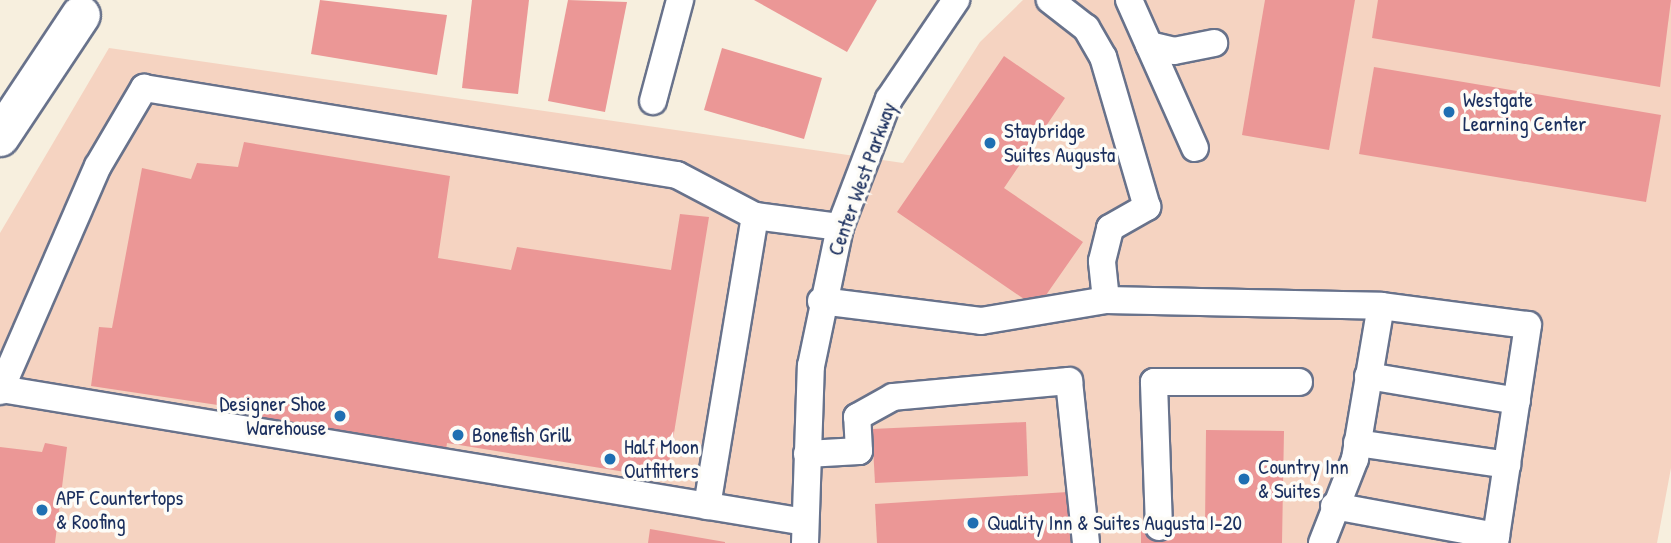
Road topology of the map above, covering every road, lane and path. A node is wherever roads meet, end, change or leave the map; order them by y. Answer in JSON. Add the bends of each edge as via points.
{"nodes":[{"id":1,"x":680,"y":0,"type":"edge"},
{"id":2,"x":956,"y":0,"type":"edge"},
{"id":3,"x":1050,"y":0,"type":"edge"},
{"id":4,"x":1129,"y":0,"type":"edge"},
{"id":5,"x":87,"y":7,"type":"edge"},
{"id":6,"x":1214,"y":43,"type":"dead end"},
{"id":7,"x":1149,"y":45,"type":"junction"},
{"id":8,"x":653,"y":102,"type":"dead end"},
{"id":9,"x":0,"y":107,"type":"edge"},
{"id":10,"x":0,"y":137,"type":"edge"},
{"id":11,"x":1195,"y":148,"type":"dead end"},
{"id":12,"x":755,"y":216,"type":"junction"},
{"id":13,"x":840,"y":227,"type":"junction"},
{"id":14,"x":1106,"y":300,"type":"junction"},
{"id":15,"x":821,"y":302,"type":"junction"},
{"id":16,"x":1381,"y":306,"type":"junction"},
{"id":17,"x":1368,"y":376,"type":"junction"},
{"id":18,"x":1299,"y":382,"type":"dead end"},
{"id":19,"x":0,"y":390,"type":"edge"},
{"id":20,"x":1517,"y":401,"type":"junction"},
{"id":21,"x":1357,"y":443,"type":"junction"},
{"id":22,"x":807,"y":454,"type":"junction"},
{"id":23,"x":1507,"y":466,"type":"junction"},
{"id":24,"x":707,"y":506,"type":"junction"},
{"id":25,"x":1334,"y":506,"type":"junction"},
{"id":26,"x":1159,"y":527,"type":"dead end"},
{"id":27,"x":805,"y":533,"type":"edge"},
{"id":28,"x":1496,"y":540,"type":"edge"},
{"id":29,"x":1086,"y":543,"type":"edge"},
{"id":30,"x":1322,"y":543,"type":"edge"}],
"edges":[{"from":1,"to":8,"type":"street"},
{"from":2,"to":13,"type":"street","name":"Center West Parkway","via":[[889,99]]},
{"from":3,"to":14,"type":"street","via":[[1086,28],[1103,57],[1147,207],[1110,228],[1102,261]]},
{"from":4,"to":7,"type":"street"},
{"from":5,"to":9,"type":"highway"},
{"from":5,"to":10,"type":"highway"},
{"from":6,"to":7,"type":"street","via":[[1174,51]]},
{"from":7,"to":11,"type":"street"},
{"from":12,"to":13,"type":"street"},
{"from":12,"to":19,"type":"street","via":[[677,175],[144,88],[97,166]]},
{"from":12,"to":24,"type":"street"},
{"from":13,"to":15,"type":"street","name":"Center West Parkway"},
{"from":14,"to":15,"type":"street","via":[[981,321]]},
{"from":14,"to":16,"type":"street"},
{"from":15,"to":22,"type":"street","name":"Center West Parkway"},
{"from":16,"to":17,"type":"street"},
{"from":16,"to":20,"type":"street","via":[[1528,325]]},
{"from":17,"to":20,"type":"street"},
{"from":17,"to":21,"type":"street"},
{"from":18,"to":26,"type":"street","via":[[1154,382]]},
{"from":19,"to":24,"type":"street"},
{"from":20,"to":23,"type":"street"},
{"from":21,"to":23,"type":"street"},
{"from":21,"to":25,"type":"street"},
{"from":22,"to":27,"type":"street","name":"Center West Parkway"},
{"from":22,"to":29,"type":"street","via":[[859,451],[857,417],[894,397],[1069,381]]},
{"from":23,"to":28,"type":"street"},
{"from":24,"to":27,"type":"street"},
{"from":25,"to":28,"type":"street"},
{"from":25,"to":30,"type":"street"}]}
